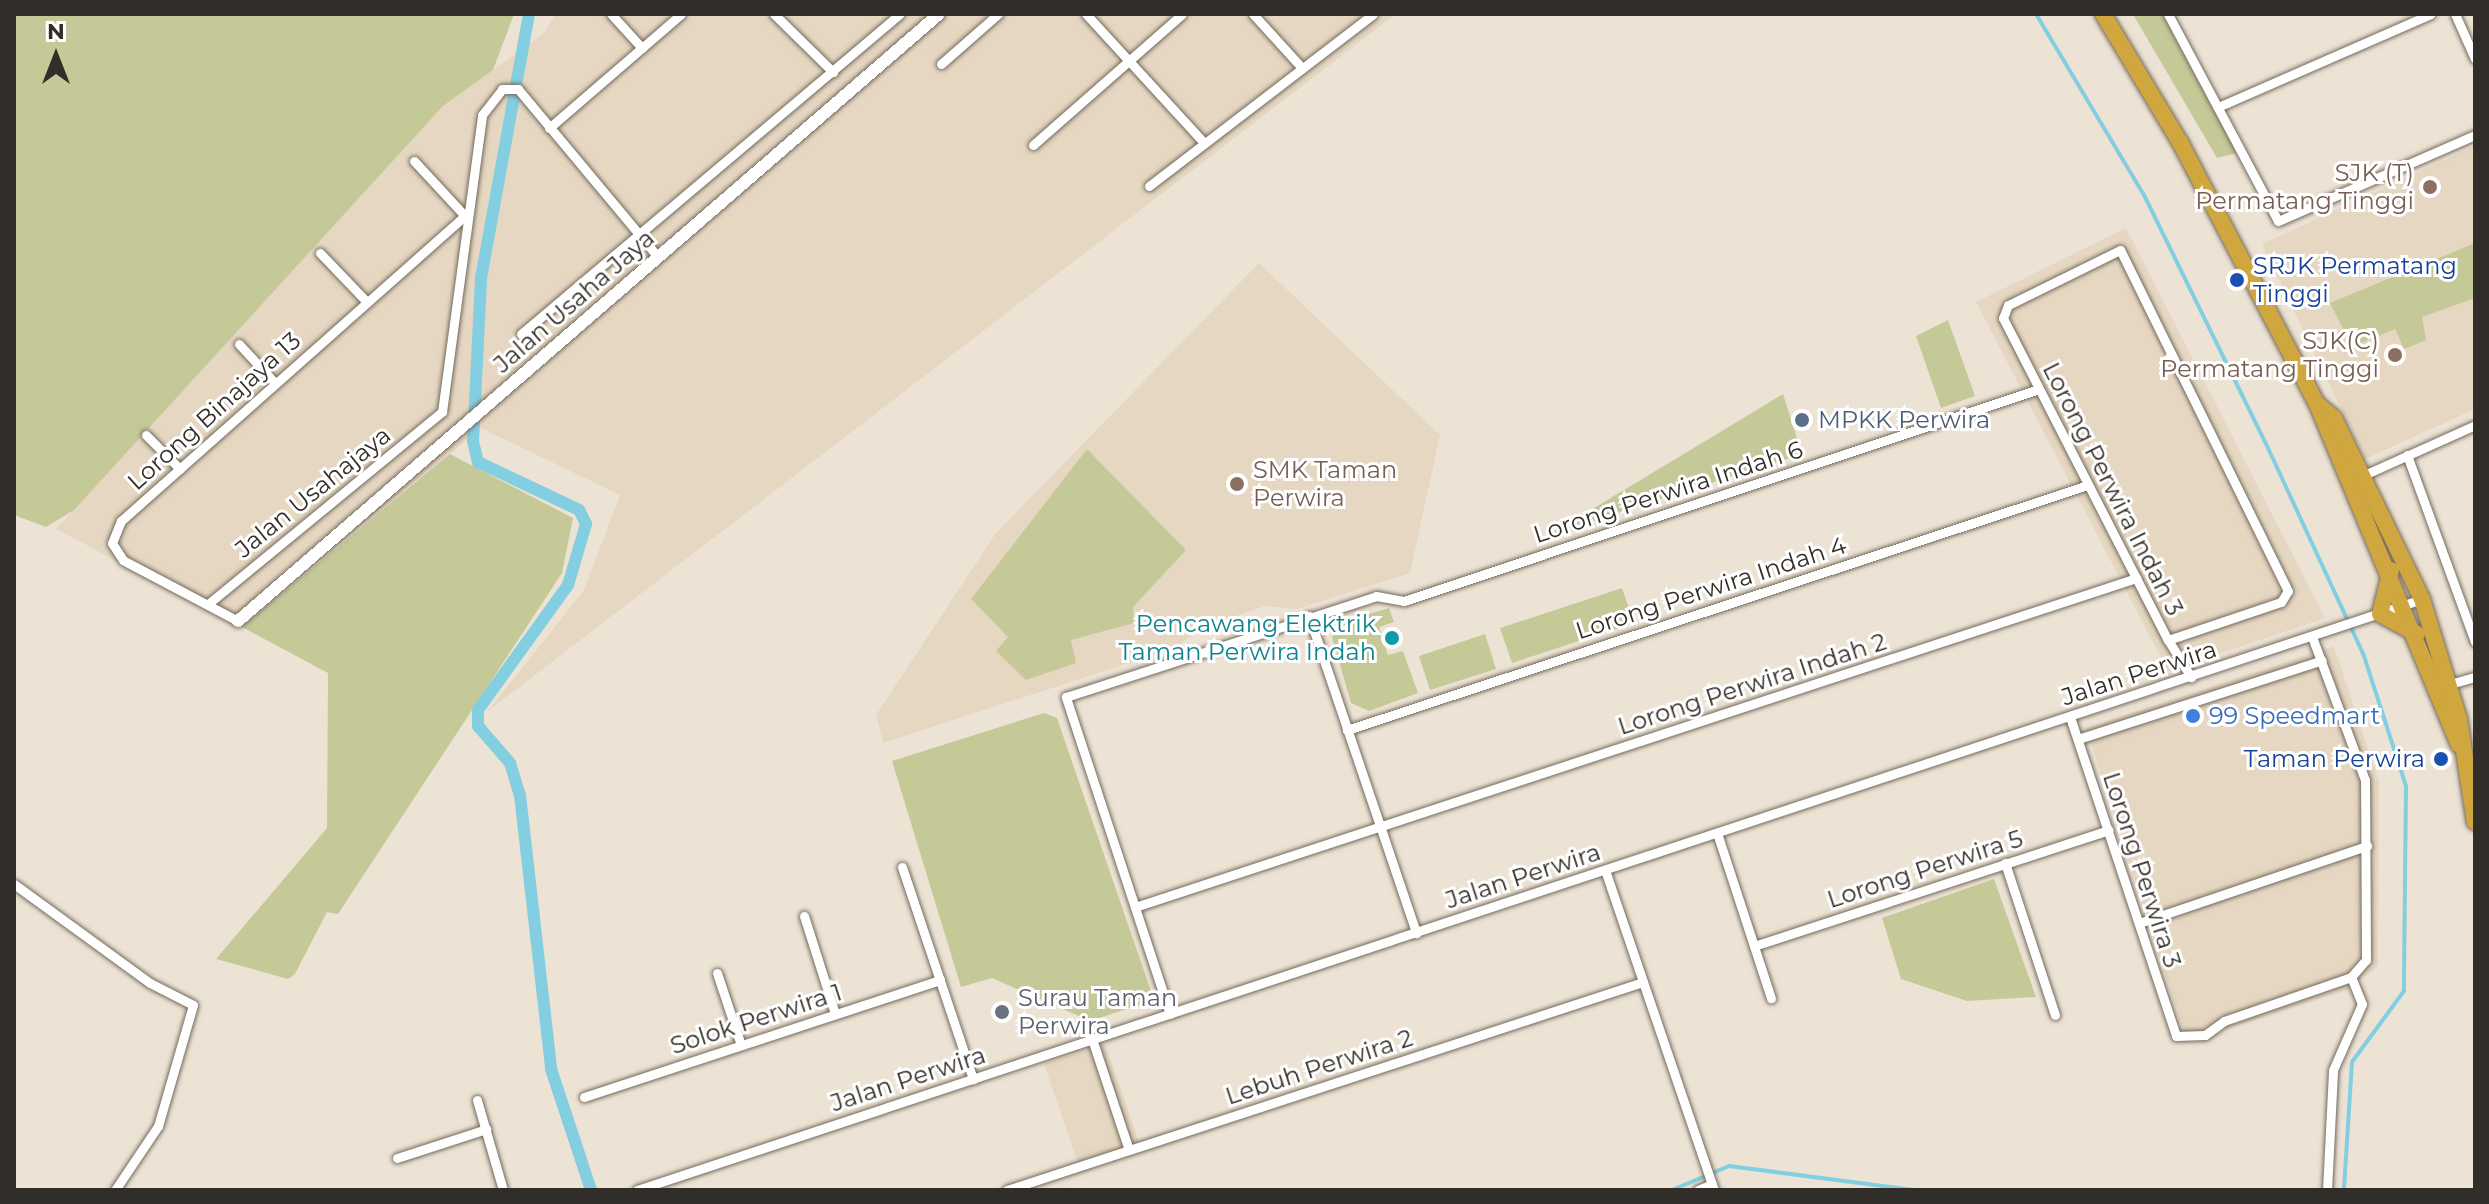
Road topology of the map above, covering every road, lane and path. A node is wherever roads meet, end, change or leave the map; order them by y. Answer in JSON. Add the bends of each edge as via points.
{"nodes":[{"id":1,"x":611,"y":14,"type":"edge"},
{"id":2,"x":681,"y":14,"type":"edge"},
{"id":3,"x":774,"y":14,"type":"edge"},
{"id":4,"x":900,"y":14,"type":"edge"},
{"id":5,"x":939,"y":14,"type":"edge"},
{"id":6,"x":998,"y":14,"type":"edge"},
{"id":7,"x":1086,"y":14,"type":"edge"},
{"id":8,"x":1182,"y":14,"type":"edge"},
{"id":9,"x":1253,"y":14,"type":"edge"},
{"id":10,"x":1373,"y":14,"type":"edge"},
{"id":11,"x":2168,"y":14,"type":"edge"},
{"id":12,"x":2431,"y":14,"type":"edge"},
{"id":13,"x":2455,"y":14,"type":"edge"},
{"id":14,"x":2106,"y":15,"type":"edge"},
{"id":15,"x":642,"y":48,"type":"junction"},
{"id":16,"x":2475,"y":59,"type":"edge"},
{"id":17,"x":1129,"y":61,"type":"junction"},
{"id":18,"x":941,"y":64,"type":"dead end"},
{"id":19,"x":1302,"y":68,"type":"junction"},
{"id":20,"x":833,"y":72,"type":"junction"},
{"id":21,"x":2218,"y":107,"type":"junction"},
{"id":22,"x":549,"y":128,"type":"junction"},
{"id":23,"x":2475,"y":135,"type":"edge"},
{"id":24,"x":1204,"y":143,"type":"junction"},
{"id":25,"x":1033,"y":145,"type":"dead end"},
{"id":26,"x":414,"y":161,"type":"dead end"},
{"id":27,"x":1149,"y":186,"type":"dead end"},
{"id":28,"x":465,"y":216,"type":"junction"},
{"id":29,"x":641,"y":236,"type":"junction"},
{"id":30,"x":320,"y":253,"type":"dead end"},
{"id":31,"x":658,"y":257,"type":"junction"},
{"id":32,"x":367,"y":302,"type":"junction"},
{"id":33,"x":521,"y":334,"type":"dead end"},
{"id":34,"x":239,"y":344,"type":"dead end"},
{"id":35,"x":275,"y":383,"type":"junction"},
{"id":36,"x":2039,"y":389,"type":"junction"},
{"id":37,"x":2317,"y":404,"type":"junction"},
{"id":38,"x":2475,"y":425,"type":"edge"},
{"id":39,"x":146,"y":435,"type":"dead end"},
{"id":40,"x":2407,"y":455,"type":"junction"},
{"id":41,"x":180,"y":469,"type":"junction"},
{"id":42,"x":2364,"y":475,"type":"junction"},
{"id":43,"x":2088,"y":485,"type":"junction"},
{"id":44,"x":2391,"y":569,"type":"junction"},
{"id":45,"x":2136,"y":578,"type":"junction"},
{"id":46,"x":2414,"y":602,"type":"junction"},
{"id":47,"x":2470,"y":602,"type":"edge"},
{"id":48,"x":208,"y":604,"type":"junction"},
{"id":49,"x":1309,"y":616,"type":"junction"},
{"id":50,"x":2372,"y":617,"type":"junction"},
{"id":51,"x":238,"y":621,"type":"joint"},
{"id":52,"x":2418,"y":635,"type":"junction"},
{"id":53,"x":2312,"y":637,"type":"junction"},
{"id":54,"x":2168,"y":640,"type":"junction"},
{"id":55,"x":2475,"y":642,"type":"edge"},
{"id":56,"x":2322,"y":660,"type":"junction"},
{"id":57,"x":2191,"y":677,"type":"junction"},
{"id":58,"x":2475,"y":677,"type":"edge"},
{"id":59,"x":2450,"y":684,"type":"junction"},
{"id":60,"x":2070,"y":717,"type":"junction"},
{"id":61,"x":1347,"y":730,"type":"junction"},
{"id":62,"x":2078,"y":739,"type":"junction"},
{"id":63,"x":2465,"y":754,"type":"edge"},
{"id":64,"x":2475,"y":822,"type":"edge"},
{"id":65,"x":1380,"y":828,"type":"junction"},
{"id":66,"x":2108,"y":830,"type":"junction"},
{"id":67,"x":1717,"y":833,"type":"junction"},
{"id":68,"x":2367,"y":846,"type":"junction"},
{"id":69,"x":2005,"y":863,"type":"junction"},
{"id":70,"x":902,"y":867,"type":"dead end"},
{"id":71,"x":1605,"y":870,"type":"junction"},
{"id":72,"x":14,"y":884,"type":"edge"},
{"id":73,"x":1135,"y":907,"type":"junction"},
{"id":74,"x":804,"y":916,"type":"dead end"},
{"id":75,"x":2139,"y":923,"type":"junction"},
{"id":76,"x":1416,"y":933,"type":"junction"},
{"id":77,"x":1754,"y":946,"type":"junction"},
{"id":78,"x":717,"y":973,"type":"dead end"},
{"id":79,"x":2351,"y":977,"type":"junction"},
{"id":80,"x":940,"y":980,"type":"junction"},
{"id":81,"x":1643,"y":982,"type":"junction"},
{"id":82,"x":1771,"y":998,"type":"dead end"},
{"id":83,"x":835,"y":1014,"type":"junction"},
{"id":84,"x":1170,"y":1014,"type":"junction"},
{"id":85,"x":2055,"y":1015,"type":"dead end"},
{"id":86,"x":1092,"y":1039,"type":"junction"},
{"id":87,"x":741,"y":1045,"type":"junction"},
{"id":88,"x":973,"y":1079,"type":"junction"},
{"id":89,"x":584,"y":1097,"type":"dead end"},
{"id":90,"x":477,"y":1100,"type":"dead end"},
{"id":91,"x":486,"y":1129,"type":"junction"},
{"id":92,"x":1129,"y":1150,"type":"junction"},
{"id":93,"x":397,"y":1158,"type":"dead end"},
{"id":94,"x":1712,"y":1185,"type":"edge"},
{"id":95,"x":115,"y":1190,"type":"edge"},
{"id":96,"x":503,"y":1190,"type":"edge"},
{"id":97,"x":637,"y":1190,"type":"edge"},
{"id":98,"x":1007,"y":1190,"type":"edge"},
{"id":99,"x":1698,"y":1190,"type":"edge"},
{"id":100,"x":2327,"y":1190,"type":"edge"}],
"edges":[{"from":1,"to":15,"type":"street"},
{"from":2,"to":15,"type":"street"},
{"from":3,"to":20,"type":"street"},
{"from":4,"to":20,"type":"street","name":"Jalan Usaha Jaya"},
{"from":5,"to":31,"type":"street","name":"Jalan Usaha Jaya"},
{"from":6,"to":18,"type":"street"},
{"from":7,"to":17,"type":"street"},
{"from":8,"to":17,"type":"street"},
{"from":9,"to":19,"type":"street"},
{"from":10,"to":19,"type":"street"},
{"from":11,"to":21,"type":"street"},
{"from":12,"to":21,"type":"street"},
{"from":13,"to":16,"type":"street"},
{"from":14,"to":37,"type":"highway","via":[[2181,144]]},
{"from":15,"to":22,"type":"street"},
{"from":17,"to":24,"type":"street"},
{"from":17,"to":25,"type":"street"},
{"from":19,"to":24,"type":"street"},
{"from":20,"to":29,"type":"street","name":"Jalan Usaha Jaya"},
{"from":21,"to":23,"type":"street","via":[[2278,221]]},
{"from":22,"to":28,"type":"street","via":[[518,89],[502,89],[482,115]]},
{"from":22,"to":29,"type":"street"},
{"from":24,"to":27,"type":"street"},
{"from":26,"to":28,"type":"street"},
{"from":28,"to":32,"type":"street","name":"Lorong Binajaya 13"},
{"from":28,"to":48,"type":"street","name":"Jalan Usahajaya","via":[[442,412]]},
{"from":29,"to":31,"type":"street"},
{"from":29,"to":33,"type":"street","name":"Jalan Usaha Jaya"},
{"from":30,"to":32,"type":"street"},
{"from":31,"to":51,"type":"street","name":"Jalan Usaha Jaya"},
{"from":32,"to":35,"type":"street","name":"Lorong Binajaya 13"},
{"from":34,"to":35,"type":"street"},
{"from":35,"to":41,"type":"street","name":"Lorong Binajaya 13"},
{"from":36,"to":43,"type":"street","name":"Lorong Perwira Indah 3"},
{"from":36,"to":49,"type":"street","name":"Lorong Perwira Indah 6","via":[[1404,601],[1376,596]]},
{"from":36,"to":54,"type":"street","name":"Lorong Perwira Indah 3","via":[[2003,318],[2008,305],[2120,250],[2288,591],[2281,602]]},
{"from":37,"to":42,"type":"highway","via":[[2334,418]]},
{"from":37,"to":44,"type":"highway"},
{"from":38,"to":40,"type":"street"},
{"from":39,"to":41,"type":"street"},
{"from":40,"to":42,"type":"street"},
{"from":40,"to":47,"type":"street"},
{"from":41,"to":48,"type":"street","name":"Lorong Binajaya 13","via":[[121,521],[112,543],[123,560]]},
{"from":42,"to":46,"type":"highway"},
{"from":43,"to":45,"type":"street","name":"Lorong Perwira Indah 3"},
{"from":43,"to":61,"type":"street","name":"Lorong Perwira Indah 4"},
{"from":44,"to":46,"type":"highway"},
{"from":44,"to":50,"type":"highway"},
{"from":45,"to":54,"type":"street","name":"Lorong Perwira Indah 3"},
{"from":45,"to":65,"type":"street","name":"Lorong Perwira Indah 2"},
{"from":46,"to":50,"type":"street","name":"Jalan Perwira"},
{"from":46,"to":52,"type":"highway"},
{"from":46,"to":59,"type":"highway"},
{"from":47,"to":55,"type":"street"},
{"from":48,"to":51,"type":"street","name":"Lorong Binajaya 13"},
{"from":49,"to":61,"type":"street"},
{"from":49,"to":73,"type":"street","name":"Lorong Perwira Indah 6","via":[[1066,697]]},
{"from":50,"to":52,"type":"highway"},
{"from":50,"to":53,"type":"street","name":"Jalan Perwira"},
{"from":52,"to":63,"type":"highway"},
{"from":53,"to":56,"type":"street"},
{"from":53,"to":57,"type":"street","name":"Jalan Perwira"},
{"from":54,"to":57,"type":"street","name":"Lorong Perwira Indah 3"},
{"from":56,"to":62,"type":"street"},
{"from":56,"to":68,"type":"street","via":[[2365,780]]},
{"from":57,"to":60,"type":"street","name":"Jalan Perwira"},
{"from":58,"to":59,"type":"street"},
{"from":59,"to":63,"type":"highway"},
{"from":60,"to":62,"type":"street","name":"Lorong Perwira 3"},
{"from":60,"to":67,"type":"street","name":"Jalan Perwira"},
{"from":61,"to":65,"type":"street"},
{"from":62,"to":66,"type":"street","name":"Lorong Perwira 3"},
{"from":63,"to":64,"type":"highway"},
{"from":65,"to":73,"type":"street","name":"Lorong Perwira Indah 2"},
{"from":65,"to":76,"type":"street"},
{"from":66,"to":69,"type":"street","name":"Lorong Perwira 5"},
{"from":66,"to":75,"type":"street","name":"Lorong Perwira 3"},
{"from":67,"to":71,"type":"street","name":"Jalan Perwira"},
{"from":67,"to":77,"type":"street"},
{"from":68,"to":75,"type":"street"},
{"from":68,"to":79,"type":"street","via":[[2369,947],[2363,968]]},
{"from":69,"to":77,"type":"street","name":"Lorong Perwira 5"},
{"from":69,"to":85,"type":"street"},
{"from":70,"to":80,"type":"street"},
{"from":71,"to":76,"type":"street","name":"Jalan Perwira"},
{"from":71,"to":81,"type":"street"},
{"from":72,"to":95,"type":"street","via":[[150,983],[193,1005],[158,1126]]},
{"from":73,"to":84,"type":"street"},
{"from":74,"to":83,"type":"street"},
{"from":75,"to":79,"type":"street","name":"Lorong Perwira 3","via":[[2176,1036],[2205,1035],[2224,1021]]},
{"from":76,"to":84,"type":"street","name":"Jalan Perwira"},
{"from":77,"to":82,"type":"street"},
{"from":78,"to":87,"type":"street"},
{"from":79,"to":100,"type":"street","via":[[2362,1004],[2333,1070]]},
{"from":80,"to":83,"type":"street","name":"Solok Perwira 1"},
{"from":80,"to":88,"type":"street"},
{"from":81,"to":92,"type":"street","name":"Lebuh Perwira 2"},
{"from":81,"to":94,"type":"street"},
{"from":83,"to":87,"type":"street","name":"Solok Perwira 1"},
{"from":84,"to":86,"type":"street","name":"Jalan Perwira"},
{"from":86,"to":88,"type":"street","name":"Jalan Perwira"},
{"from":86,"to":92,"type":"street"},
{"from":87,"to":89,"type":"street","name":"Solok Perwira 1"},
{"from":88,"to":97,"type":"street","name":"Jalan Perwira"},
{"from":90,"to":91,"type":"street"},
{"from":91,"to":93,"type":"street"},
{"from":91,"to":96,"type":"street"},
{"from":92,"to":98,"type":"street","name":"Lebuh Perwira 2"},
{"from":94,"to":99,"type":"street"}]}
